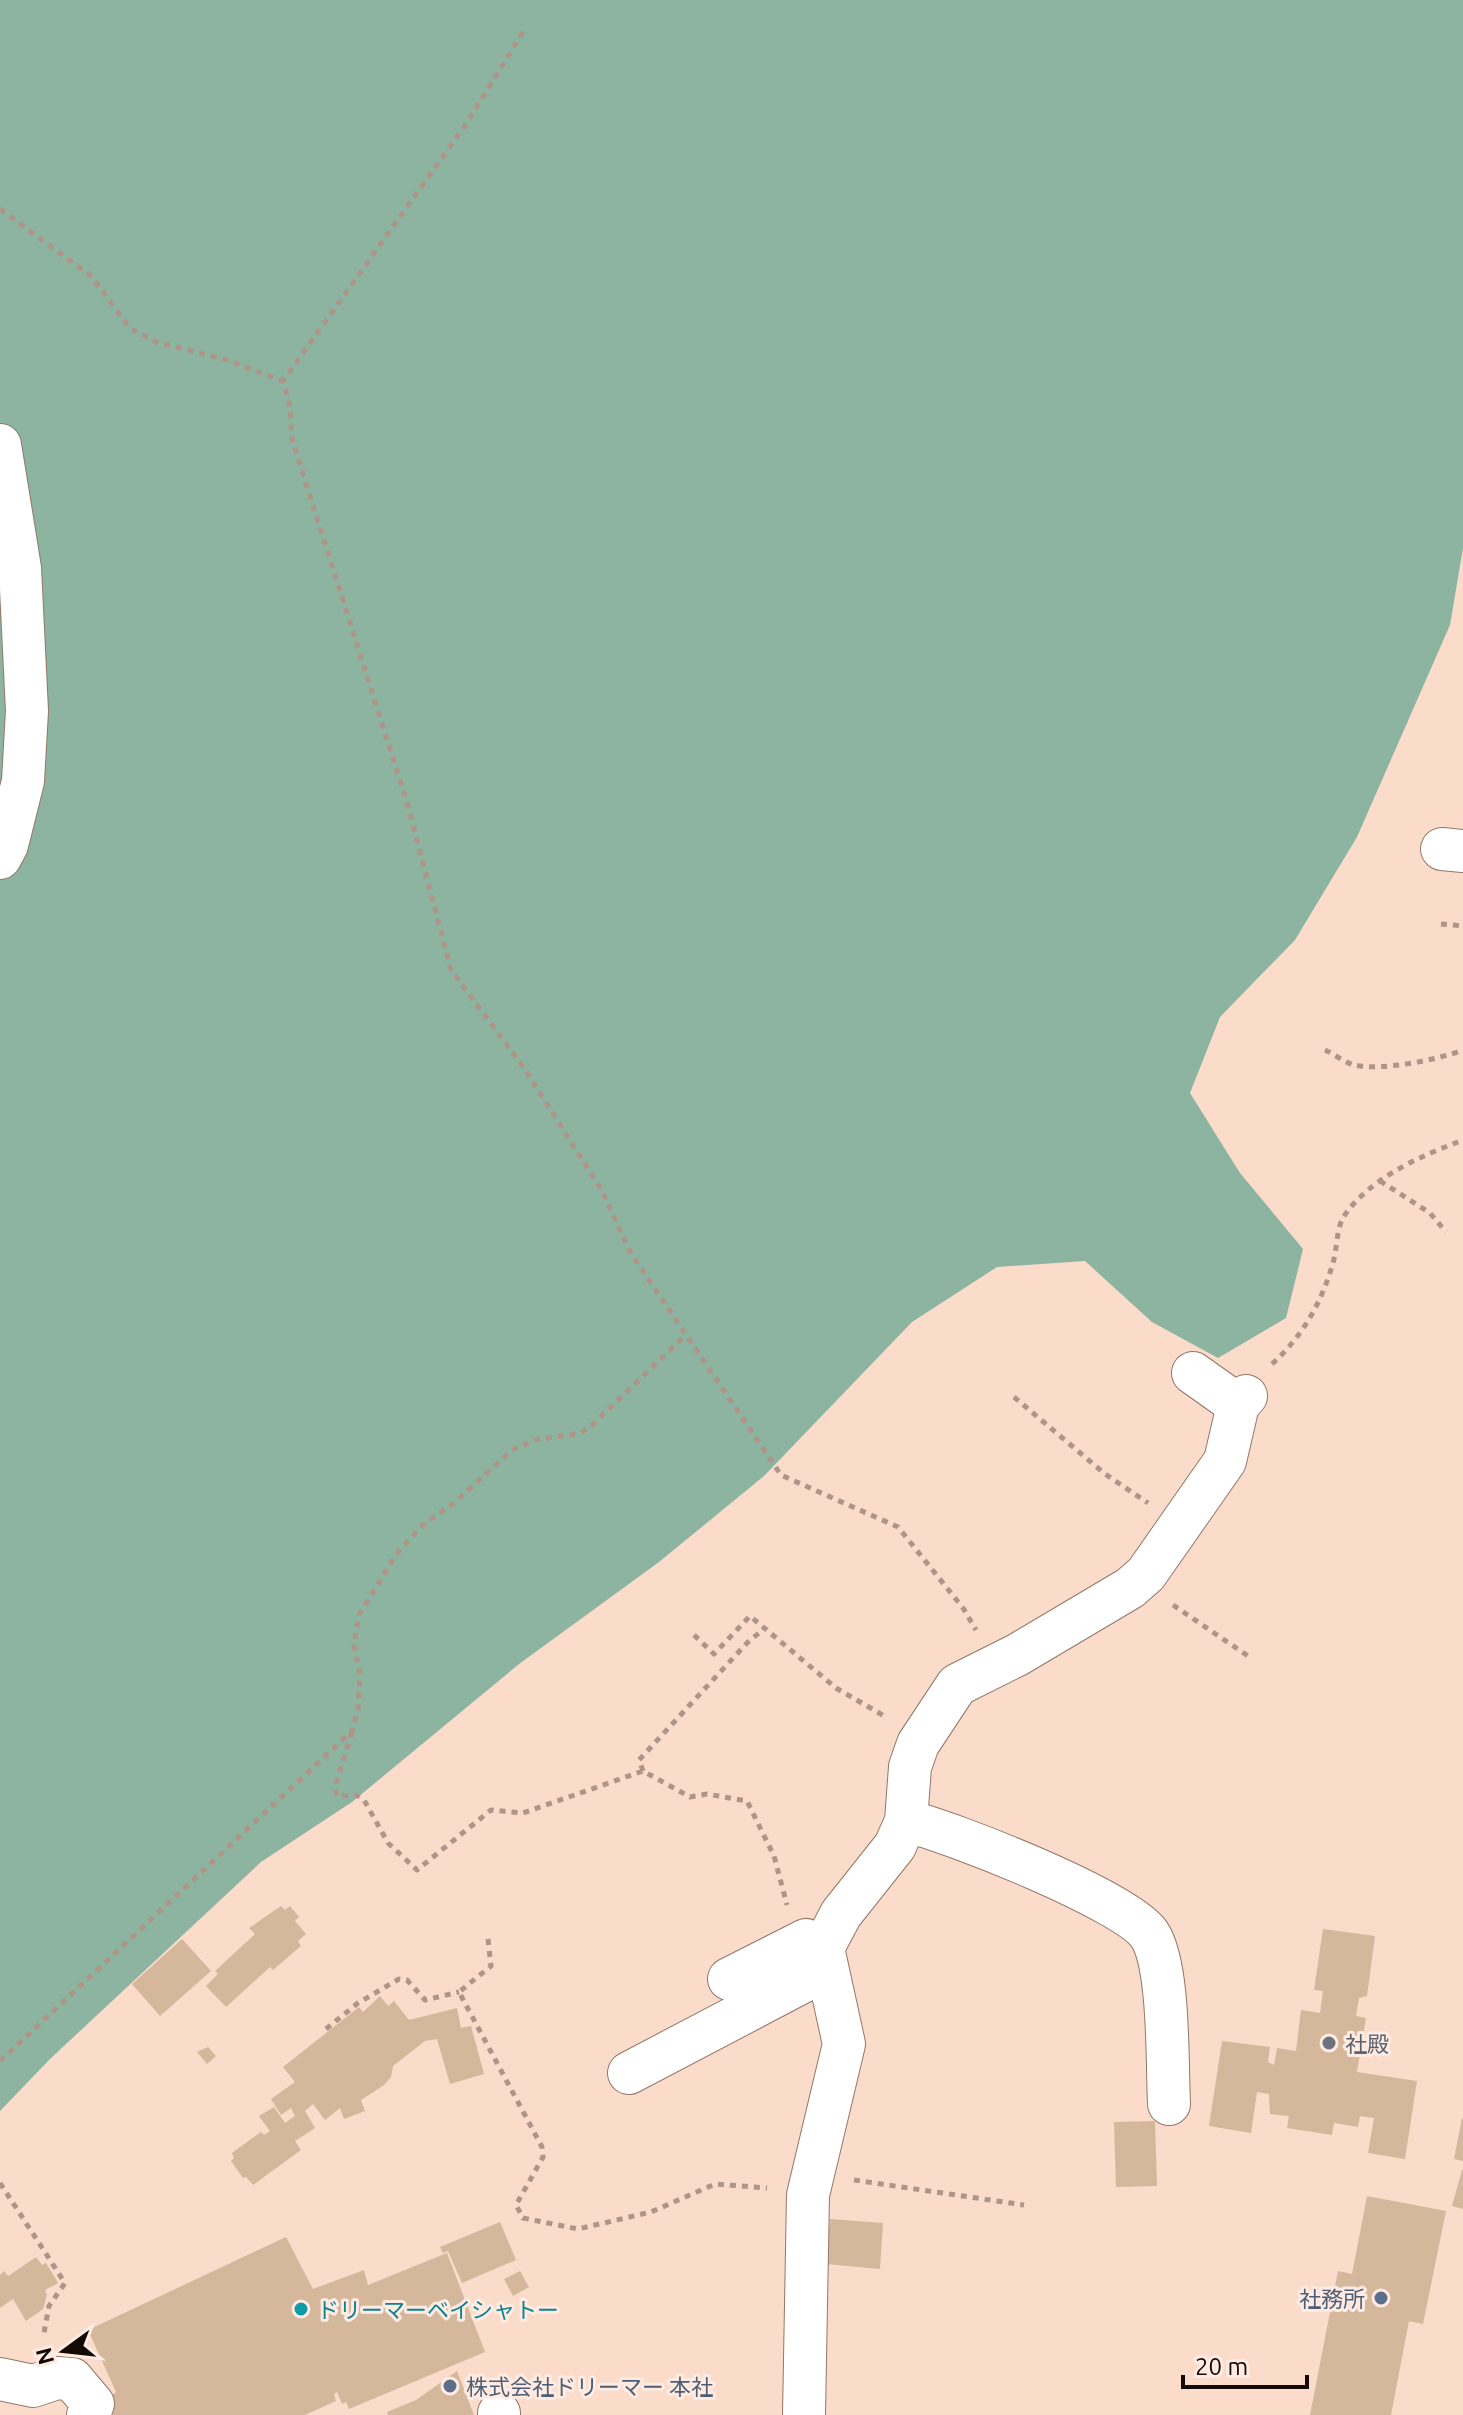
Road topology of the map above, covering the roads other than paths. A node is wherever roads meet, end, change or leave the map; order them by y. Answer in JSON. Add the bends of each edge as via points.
{"nodes":[{"id":1,"x":0,"y":445,"type":"edge"},
{"id":2,"x":0,"y":858,"type":"edge"},
{"id":3,"x":1193,"y":1373,"type":"dead end"},
{"id":4,"x":906,"y":1821,"type":"junction"},
{"id":5,"x":816,"y":1954,"type":"junction"},
{"id":6,"x":729,"y":1979,"type":"dead end"},
{"id":7,"x":629,"y":2073,"type":"dead end"},
{"id":8,"x":1169,"y":2104,"type":"dead end"},
{"id":9,"x":17,"y":2382,"type":"edge"},
{"id":10,"x":88,"y":2415,"type":"edge"},
{"id":11,"x":804,"y":2415,"type":"edge"}],
"edges":[{"from":1,"to":2,"type":"street","via":[[20,568],[27,711],[23,781]]},
{"from":3,"to":4,"type":"street","via":[[1242,1400],[1225,1461],[1182,1526],[1130,1588],[957,1685],[923,1736],[910,1767]]},
{"from":4,"to":5,"type":"street","via":[[895,1846]]},
{"from":4,"to":8,"type":"street","via":[[941,1829],[1112,1905],[1149,1934],[1162,1971]]},
{"from":5,"to":6,"type":"street"},
{"from":5,"to":7,"type":"street"},
{"from":5,"to":11,"type":"street","via":[[844,2044],[810,2184]]},
{"from":9,"to":10,"type":"street","via":[[72,2379],[93,2404]]}]}
